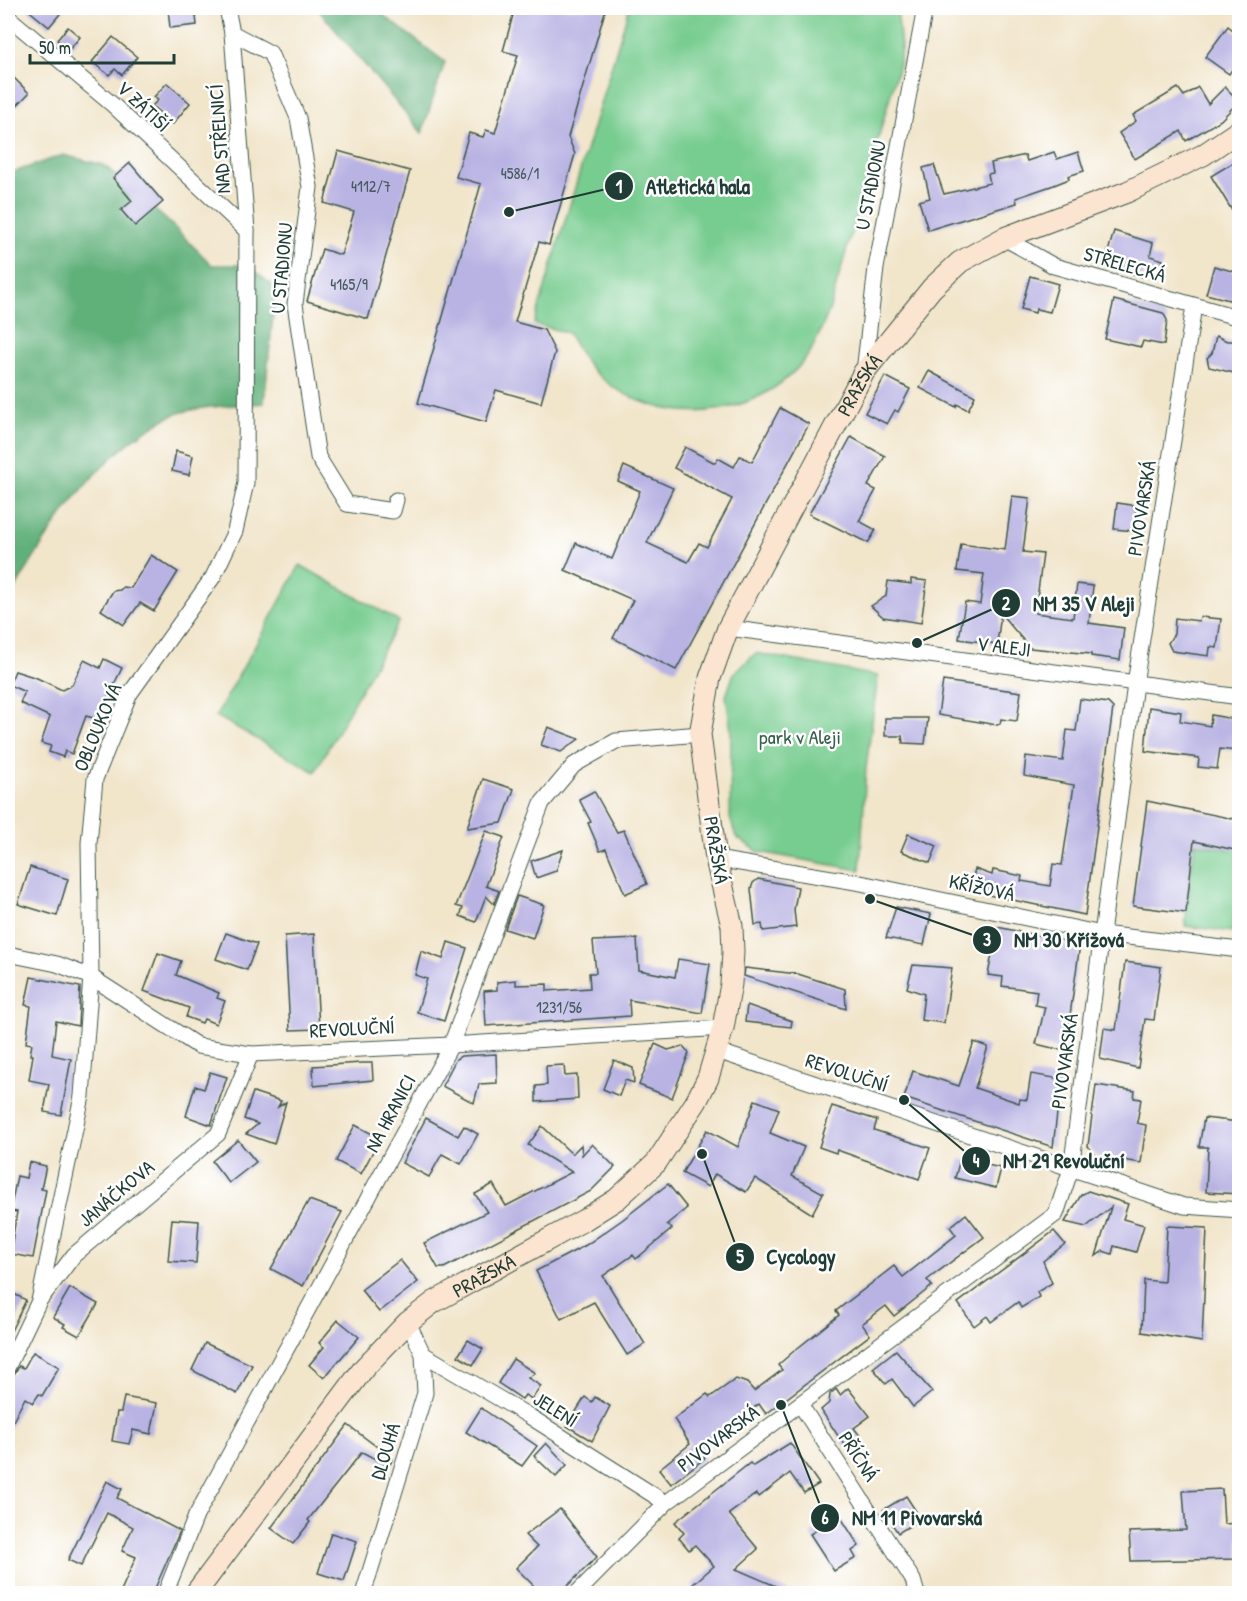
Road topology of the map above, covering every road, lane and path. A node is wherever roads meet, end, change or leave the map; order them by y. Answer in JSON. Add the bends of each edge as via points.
{"nodes":[{"id":1,"x":227,"y":8,"type":"edge"},
{"id":2,"x":925,"y":8,"type":"edge"},
{"id":3,"x":8,"y":17,"type":"edge"},
{"id":4,"x":232,"y":33,"type":"junction"},
{"id":5,"x":1239,"y":130,"type":"edge"},
{"id":6,"x":247,"y":231,"type":"junction"},
{"id":7,"x":1004,"y":238,"type":"junction"},
{"id":8,"x":1194,"y":306,"type":"junction"},
{"id":9,"x":1239,"y":318,"type":"edge"},
{"id":10,"x":864,"y":372,"type":"junction"},
{"id":11,"x":396,"y":500,"type":"dead end"},
{"id":12,"x":728,"y":628,"type":"junction"},
{"id":13,"x":1136,"y":684,"type":"junction"},
{"id":14,"x":1239,"y":698,"type":"edge"},
{"id":15,"x":700,"y":734,"type":"junction"},
{"id":16,"x":716,"y":859,"type":"junction"},
{"id":17,"x":1102,"y":934,"type":"junction"},
{"id":18,"x":1239,"y":950,"type":"edge"},
{"id":19,"x":8,"y":954,"type":"edge"},
{"id":20,"x":91,"y":977,"type":"junction"},
{"id":21,"x":723,"y":1028,"type":"junction"},
{"id":22,"x":451,"y":1045,"type":"junction"},
{"id":23,"x":717,"y":1052,"type":"junction"},
{"id":24,"x":251,"y":1054,"type":"junction"},
{"id":25,"x":1071,"y":1169,"type":"junction"},
{"id":26,"x":1239,"y":1210,"type":"edge"},
{"id":27,"x":39,"y":1301,"type":"junction"},
{"id":28,"x":408,"y":1322,"type":"junction"},
{"id":29,"x":423,"y":1354,"type":"junction"},
{"id":30,"x":8,"y":1365,"type":"edge"},
{"id":31,"x":800,"y":1404,"type":"junction"},
{"id":32,"x":666,"y":1503,"type":"junction"},
{"id":33,"x":165,"y":1593,"type":"edge"},
{"id":34,"x":195,"y":1593,"type":"edge"},
{"id":35,"x":363,"y":1593,"type":"edge"},
{"id":36,"x":576,"y":1593,"type":"edge"},
{"id":37,"x":917,"y":1593,"type":"edge"}],
"edges":[{"from":1,"to":4,"type":"street","name":"NAD STŘELNICÍ"},
{"from":2,"to":10,"type":"street","name":"U STADIONU","via":[[876,268]]},
{"from":3,"to":6,"type":"street","name":"V ZÁTIŠÍ","via":[[113,105]]},
{"from":4,"to":6,"type":"street","name":"NAD STŘELNICÍ"},
{"from":4,"to":11,"type":"street","name":"U STADIONU","via":[[270,53],[298,118],[310,187],[295,304],[318,458],[347,504],[393,511]]},
{"from":5,"to":7,"type":"main road","name":"PRAŽSKÁ","via":[[1203,155],[1127,192]]},
{"from":6,"to":20,"type":"street","name":"OBLOUKOVÁ","via":[[246,483],[235,531],[213,577],[129,695],[95,779],[89,843]]},
{"from":7,"to":8,"type":"street","name":"STŘELECKÁ","via":[[1054,266]]},
{"from":7,"to":10,"type":"main road","name":"PRAŽSKÁ","via":[[960,262],[939,281]]},
{"from":8,"to":9,"type":"street","name":"STŘELECKÁ"},
{"from":8,"to":13,"type":"street","name":"PIVOVARSKÁ"},
{"from":10,"to":12,"type":"main road","name":"PRAŽSKÁ"},
{"from":12,"to":13,"type":"street","name":"V ALEJI"},
{"from":12,"to":15,"type":"main road","name":"PRAŽSKÁ","via":[[710,678]]},
{"from":13,"to":14,"type":"street","name":"V ALEJI"},
{"from":13,"to":17,"type":"street","name":"PIVOVARSKÁ"},
{"from":15,"to":16,"type":"main road","name":"PRAŽSKÁ"},
{"from":15,"to":22,"type":"street","name":"NA HRANICI","via":[[616,741],[574,765],[542,803]]},
{"from":16,"to":17,"type":"street","name":"KŘÍŽOVÁ","via":[[856,882]]},
{"from":16,"to":21,"type":"main road","name":"PRAŽSKÁ","via":[[732,926],[731,984]]},
{"from":17,"to":18,"type":"street","name":"KŘÍŽOVÁ"},
{"from":17,"to":25,"type":"street","name":"PIVOVARSKÁ"},
{"from":19,"to":20,"type":"street","name":"REVOLUČNÍ","via":[[57,964]]},
{"from":20,"to":24,"type":"street","name":"REVOLUČNÍ","via":[[198,1046]]},
{"from":20,"to":27,"type":"street","name":"OBLOUKOVÁ","via":[[82,1096]]},
{"from":21,"to":22,"type":"street","name":"REVOLUČNÍ"},
{"from":21,"to":23,"type":"main road","name":"PRAŽSKÁ"},
{"from":22,"to":24,"type":"street","name":"REVOLUČNÍ"},
{"from":22,"to":33,"type":"street","name":"NA HRANICI","via":[[196,1516]]},
{"from":23,"to":25,"type":"street","name":"REVOLUČNÍ"},
{"from":23,"to":28,"type":"main road","name":"PRAŽSKÁ","via":[[681,1129],[638,1181],[584,1221],[434,1302]]},
{"from":24,"to":27,"type":"street","name":"JANÁČKOVA","via":[[219,1134],[74,1255]]},
{"from":25,"to":26,"type":"street","name":"REVOLUČNÍ","via":[[1184,1206]]},
{"from":25,"to":31,"type":"street","name":"PIVOVARSKÁ","via":[[1056,1214]]},
{"from":27,"to":30,"type":"street","name":"JANÁČKOVA"},
{"from":28,"to":29,"type":"street","name":"DLOUHÁ"},
{"from":28,"to":34,"type":"main road","name":"PRAŽSKÁ","via":[[364,1368]]},
{"from":29,"to":32,"type":"street","name":"JELENÍ"},
{"from":29,"to":35,"type":"street","name":"DLOUHÁ","via":[[425,1393]]},
{"from":31,"to":32,"type":"street","name":"PIVOVARSKÁ"},
{"from":31,"to":37,"type":"street","name":"PŘÍČNÁ","via":[[913,1580]]},
{"from":32,"to":36,"type":"street","name":"PIVOVARSKÁ"}]}
